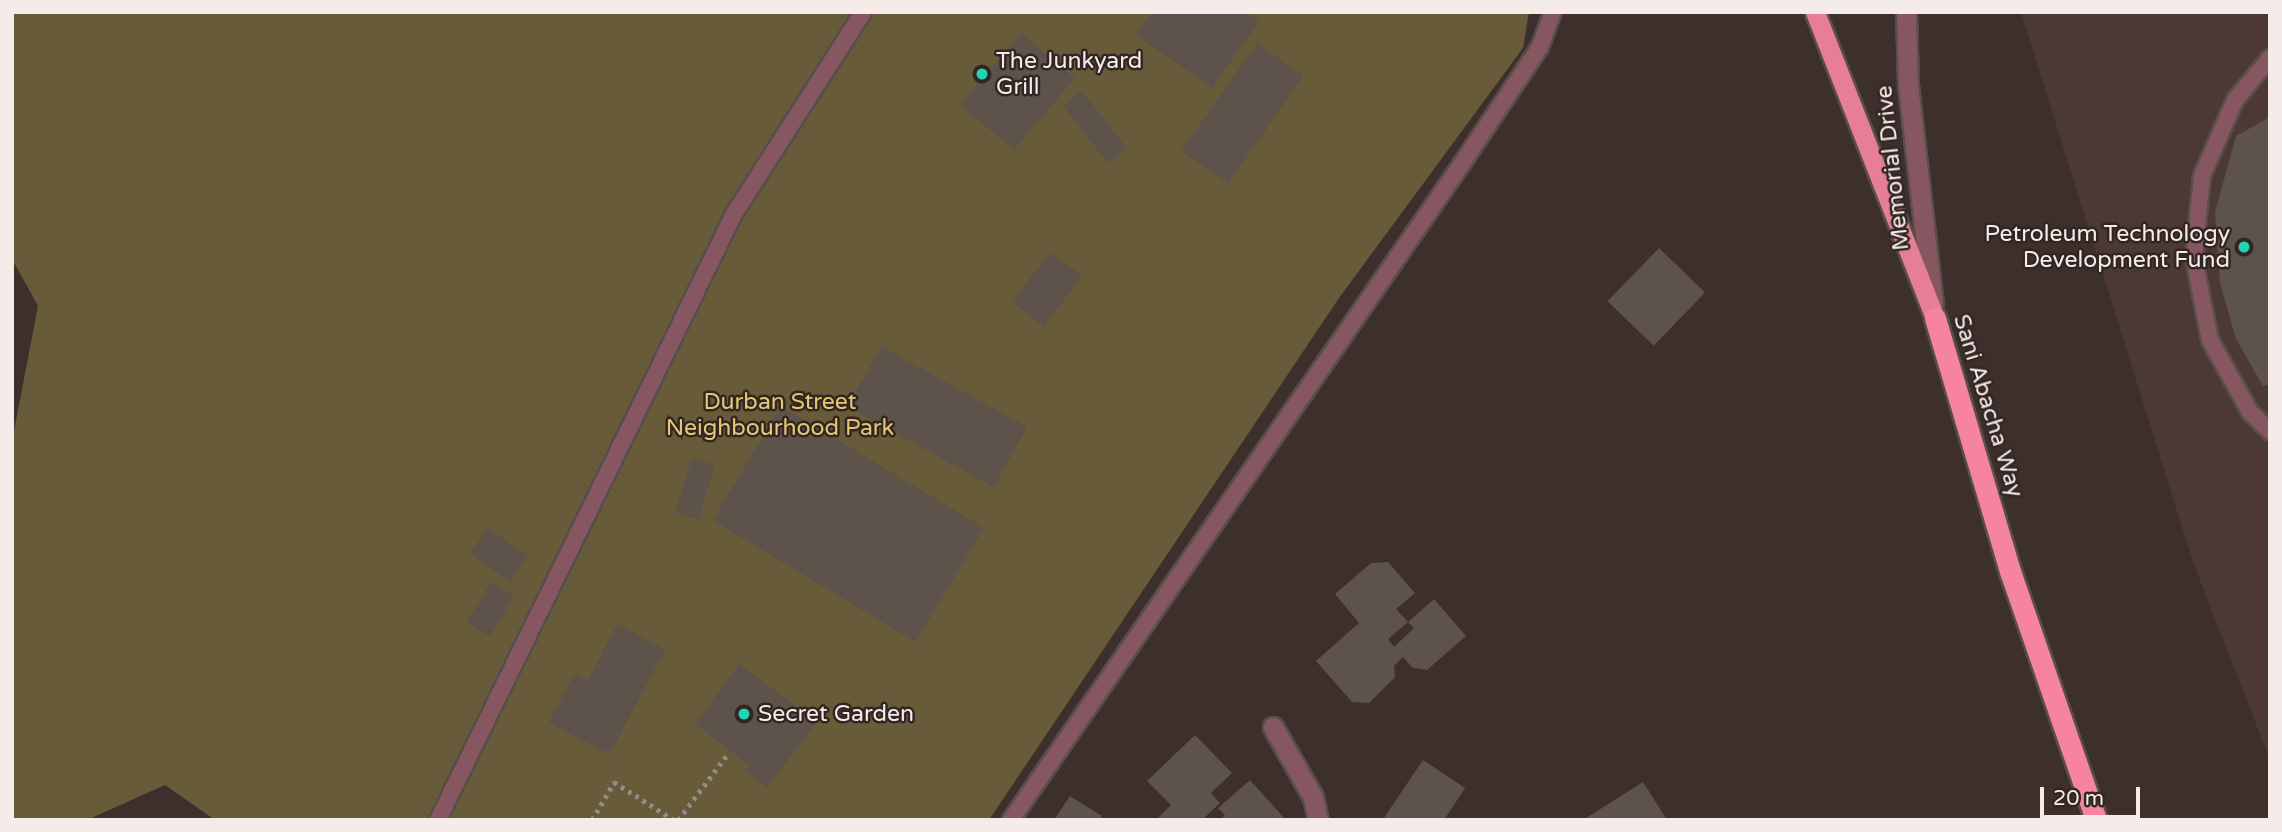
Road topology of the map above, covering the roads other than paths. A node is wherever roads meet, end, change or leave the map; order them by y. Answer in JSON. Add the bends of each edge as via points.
{"nodes":[{"id":1,"x":863,"y":12,"type":"edge"},
{"id":2,"x":1553,"y":12,"type":"edge"},
{"id":3,"x":1815,"y":12,"type":"edge"},
{"id":4,"x":1906,"y":12,"type":"edge"},
{"id":5,"x":2270,"y":58,"type":"edge"},
{"id":6,"x":1935,"y":318,"type":"junction"},
{"id":7,"x":2270,"y":431,"type":"edge"},
{"id":8,"x":1273,"y":727,"type":"dead end"},
{"id":9,"x":438,"y":820,"type":"edge"},
{"id":10,"x":1011,"y":820,"type":"edge"},
{"id":11,"x":1318,"y":820,"type":"edge"},
{"id":12,"x":2096,"y":820,"type":"edge"}],
"edges":[{"from":1,"to":9,"type":"lane","via":[[734,214]]},
{"from":2,"to":10,"type":"lane","via":[[1540,47],[1461,165]]},
{"from":3,"to":6,"type":"highway","name":"Sani Abacha Way"},
{"from":4,"to":6,"type":"street","name":"Memorial Drive","via":[[1908,85]]},
{"from":5,"to":7,"type":"lane","via":[[2235,100],[2203,176],[2194,258],[2210,340],[2250,412]]},
{"from":6,"to":12,"type":"highway","name":"Sani Abacha Way","via":[[2011,574]]},
{"from":8,"to":11,"type":"street","via":[[1314,797]]}]}
